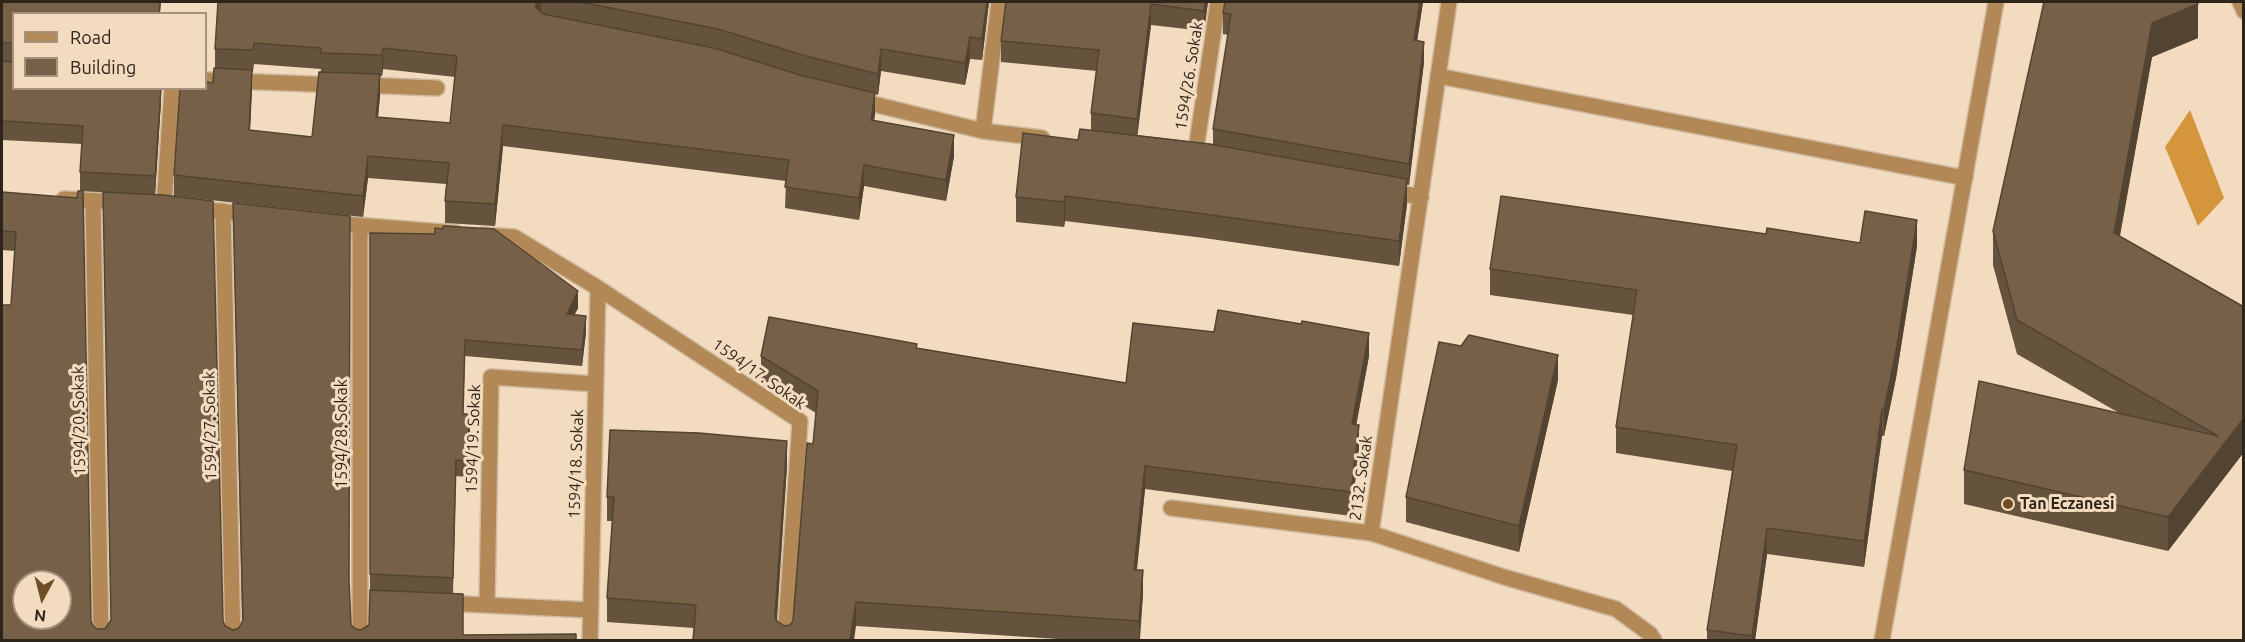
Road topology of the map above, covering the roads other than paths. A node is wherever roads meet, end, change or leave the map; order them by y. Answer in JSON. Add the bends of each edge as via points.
{"nodes":[{"id":1,"x":999,"y":2,"type":"edge"},
{"id":2,"x":1218,"y":2,"type":"edge"},
{"id":3,"x":1449,"y":2,"type":"edge"},
{"id":4,"x":1996,"y":2,"type":"edge"},
{"id":5,"x":2240,"y":2,"type":"edge"},
{"id":6,"x":2244,"y":11,"type":"edge"},
{"id":7,"x":1438,"y":76,"type":"junction"},
{"id":8,"x":207,"y":80,"type":"edge"},
{"id":9,"x":437,"y":88,"type":"dead end"},
{"id":10,"x":172,"y":90,"type":"edge"},
{"id":11,"x":837,"y":95,"type":"edge"},
{"id":12,"x":983,"y":131,"type":"junction"},
{"id":13,"x":1054,"y":139,"type":"edge"},
{"id":14,"x":1195,"y":156,"type":"edge"},
{"id":15,"x":1965,"y":178,"type":"junction"},
{"id":16,"x":1375,"y":189,"type":"edge"},
{"id":17,"x":1420,"y":197,"type":"junction"},
{"id":18,"x":47,"y":199,"type":"edge"},
{"id":19,"x":93,"y":201,"type":"junction"},
{"id":20,"x":152,"y":204,"type":"junction"},
{"id":21,"x":223,"y":211,"type":"junction"},
{"id":22,"x":269,"y":216,"type":"edge"},
{"id":23,"x":315,"y":222,"type":"edge"},
{"id":24,"x":360,"y":227,"type":"junction"},
{"id":25,"x":598,"y":288,"type":"junction"},
{"id":26,"x":596,"y":384,"type":"junction"},
{"id":27,"x":1171,"y":508,"type":"dead end"},
{"id":28,"x":1371,"y":533,"type":"junction"},
{"id":29,"x":429,"y":602,"type":"edge"},
{"id":30,"x":487,"y":604,"type":"junction"},
{"id":31,"x":590,"y":610,"type":"junction"},
{"id":32,"x":100,"y":640,"type":"edge"},
{"id":33,"x":232,"y":640,"type":"edge"},
{"id":34,"x":360,"y":640,"type":"edge"},
{"id":35,"x":590,"y":640,"type":"edge"},
{"id":36,"x":785,"y":640,"type":"edge"},
{"id":37,"x":1654,"y":640,"type":"edge"},
{"id":38,"x":1884,"y":640,"type":"edge"}],
"edges":[{"from":1,"to":12,"type":"street"},
{"from":2,"to":14,"type":"street","name":"1594/26. Sokak"},
{"from":3,"to":7,"type":"street","name":"2132. Sokak"},
{"from":4,"to":15,"type":"street"},
{"from":5,"to":6,"type":"street"},
{"from":7,"to":15,"type":"street"},
{"from":7,"to":17,"type":"street","name":"2132. Sokak"},
{"from":8,"to":9,"type":"street"},
{"from":10,"to":20,"type":"street"},
{"from":11,"to":12,"type":"street"},
{"from":12,"to":13,"type":"street"},
{"from":15,"to":38,"type":"street"},
{"from":16,"to":17,"type":"street"},
{"from":17,"to":28,"type":"street","name":"2132. Sokak"},
{"from":18,"to":19,"type":"street"},
{"from":19,"to":20,"type":"street"},
{"from":19,"to":32,"type":"street","name":"1594/20. Sokak"},
{"from":20,"to":21,"type":"street"},
{"from":21,"to":22,"type":"street"},
{"from":21,"to":33,"type":"street","name":"1594/27. Sokak"},
{"from":23,"to":24,"type":"street"},
{"from":24,"to":25,"type":"street","name":"1594/17. Sokak","via":[[514,237]]},
{"from":24,"to":34,"type":"street","name":"1594/28. Sokak","via":[[365,599]]},
{"from":25,"to":26,"type":"street","name":"1594/18. Sokak"},
{"from":25,"to":36,"type":"street","name":"1594/17. Sokak","via":[[800,422]]},
{"from":26,"to":30,"type":"street","name":"1594/19. Sokak","via":[[491,377]]},
{"from":26,"to":31,"type":"street","name":"1594/18. Sokak"},
{"from":27,"to":28,"type":"street"},
{"from":28,"to":37,"type":"street","name":"2132. Sokak","via":[[1616,609]]},
{"from":29,"to":30,"type":"street"},
{"from":30,"to":31,"type":"street"},
{"from":31,"to":35,"type":"street","name":"1594/18. Sokak"}]}
